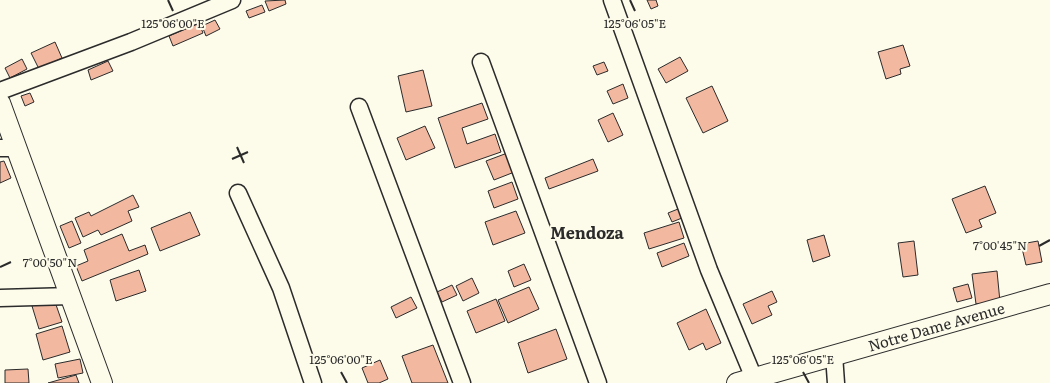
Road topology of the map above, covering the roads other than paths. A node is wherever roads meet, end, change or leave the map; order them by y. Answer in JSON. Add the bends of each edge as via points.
{"nodes":[{"id":1,"x":232,"y":0,"type":"edge"},
{"id":2,"x":612,"y":0,"type":"edge"},
{"id":3,"x":481,"y":62,"type":"dead end"},
{"id":4,"x":0,"y":91,"type":"edge"},
{"id":5,"x":0,"y":102,"type":"edge"},
{"id":6,"x":359,"y":106,"type":"dead end"},
{"id":7,"x":9,"y":148,"type":"edge"},
{"id":8,"x":238,"y":192,"type":"dead end"},
{"id":9,"x":1050,"y":294,"type":"edge"},
{"id":10,"x":71,"y":296,"type":"junction"},
{"id":11,"x":0,"y":298,"type":"edge"},
{"id":12,"x":834,"y":354,"type":"junction"},
{"id":13,"x":749,"y":381,"type":"edge"},
{"id":14,"x":102,"y":383,"type":"edge"},
{"id":15,"x":314,"y":383,"type":"edge"},
{"id":16,"x":462,"y":383,"type":"edge"},
{"id":17,"x":598,"y":383,"type":"edge"},
{"id":18,"x":836,"y":383,"type":"edge"}],
"edges":[{"from":1,"to":4,"type":"street"},
{"from":2,"to":13,"type":"street"},
{"from":3,"to":17,"type":"street"},
{"from":5,"to":7,"type":"street"},
{"from":6,"to":16,"type":"street"},
{"from":7,"to":10,"type":"street"},
{"from":8,"to":15,"type":"street","via":[[281,288]]},
{"from":9,"to":12,"type":"street","name":"Notre Dame Avenue"},
{"from":10,"to":11,"type":"street"},
{"from":10,"to":14,"type":"street"},
{"from":12,"to":13,"type":"street","name":"Notre Dame Avenue"},
{"from":12,"to":18,"type":"street"}]}
